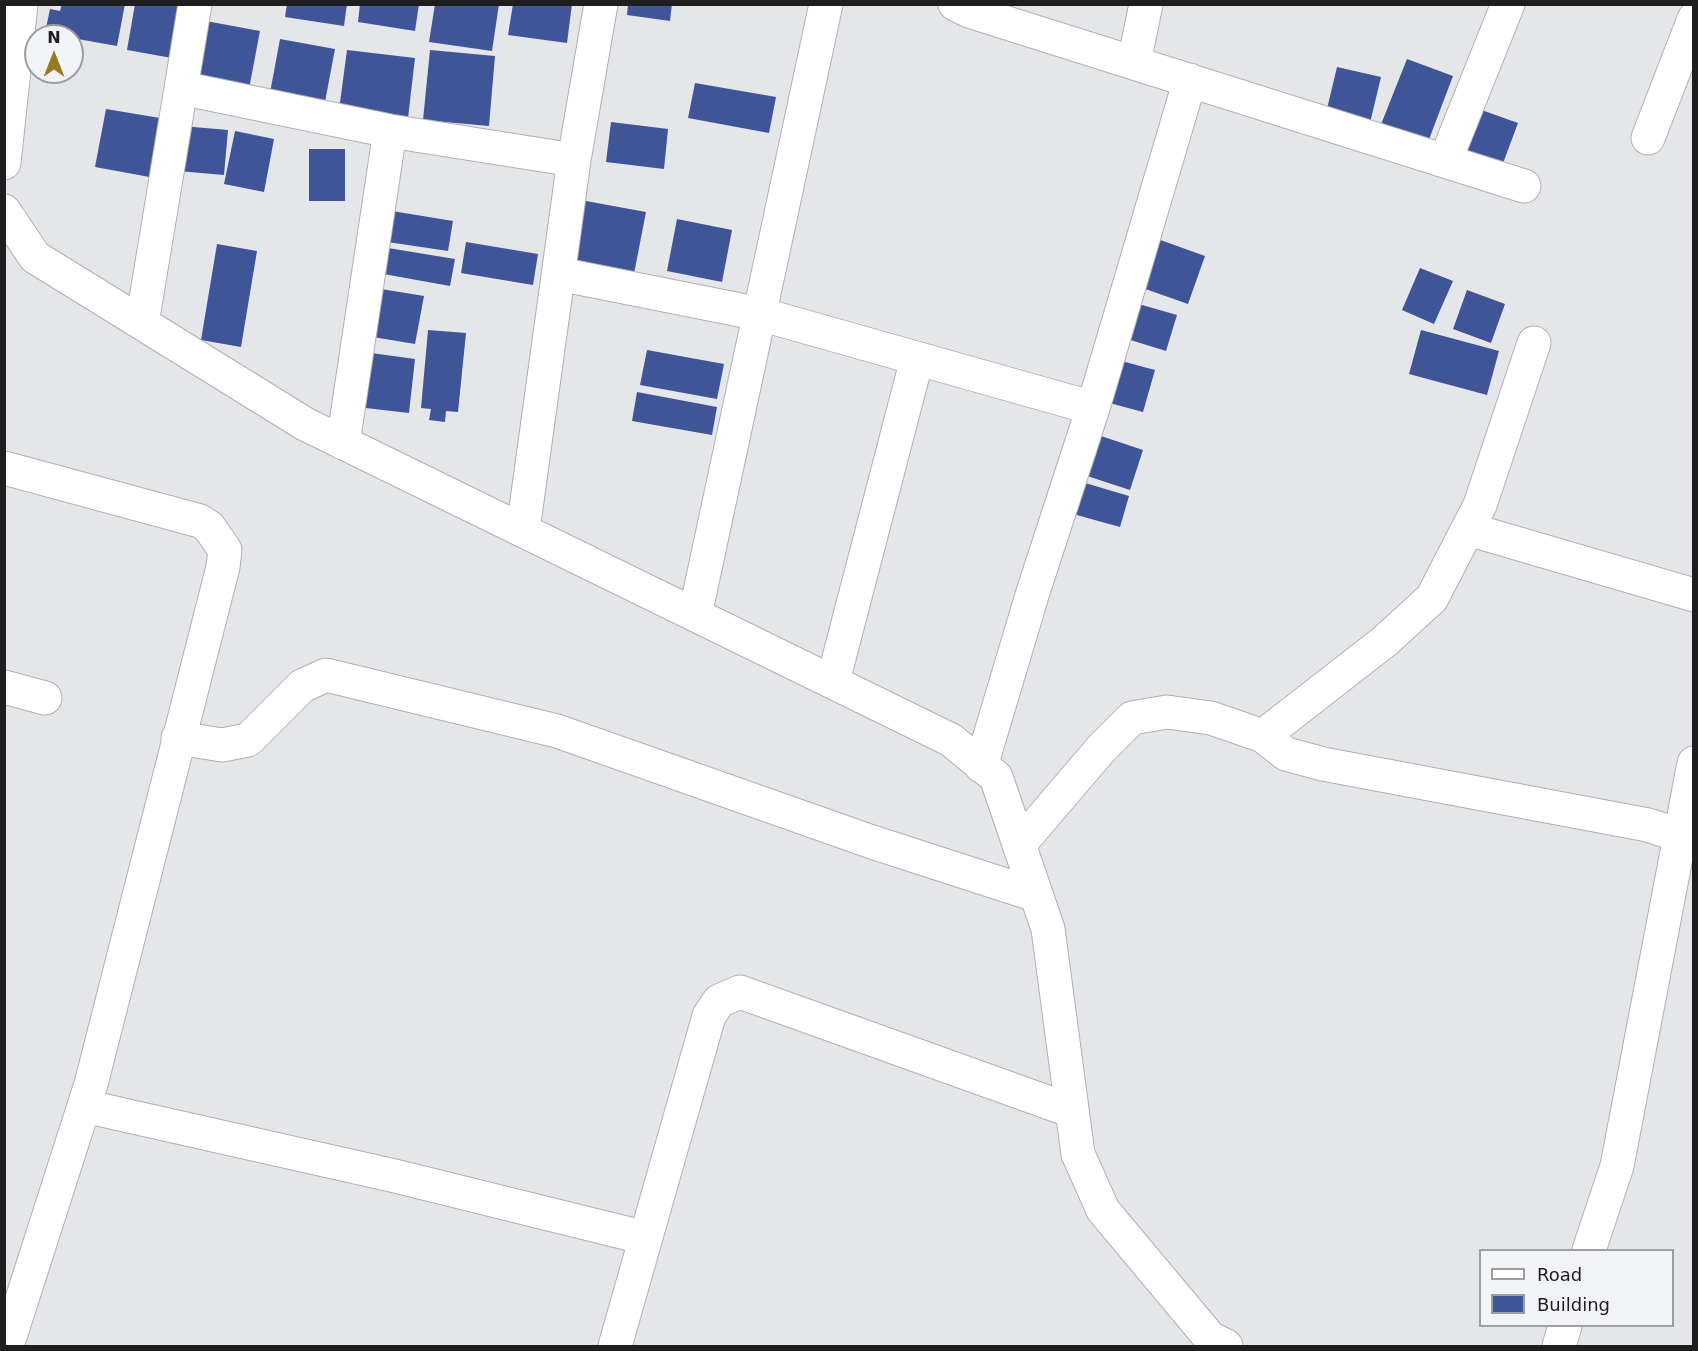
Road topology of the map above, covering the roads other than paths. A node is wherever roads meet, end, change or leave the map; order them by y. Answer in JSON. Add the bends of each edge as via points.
{"nodes":[{"id":1,"x":21,"y":4,"type":"edge"},
{"id":2,"x":195,"y":4,"type":"edge"},
{"id":3,"x":601,"y":4,"type":"edge"},
{"id":4,"x":826,"y":4,"type":"edge"},
{"id":5,"x":955,"y":4,"type":"edge"},
{"id":6,"x":1146,"y":4,"type":"edge"},
{"id":7,"x":1508,"y":4,"type":"edge"},
{"id":8,"x":1694,"y":19,"type":"edge"},
{"id":9,"x":1134,"y":63,"type":"junction"},
{"id":10,"x":1190,"y":80,"type":"junction"},
{"id":11,"x":181,"y":88,"type":"junction"},
{"id":12,"x":390,"y":131,"type":"junction"},
{"id":13,"x":1648,"y":138,"type":"dead end"},
{"id":14,"x":574,"y":160,"type":"junction"},
{"id":15,"x":1445,"y":161,"type":"junction"},
{"id":16,"x":4,"y":163,"type":"edge"},
{"id":17,"x":1524,"y":186,"type":"dead end"},
{"id":18,"x":4,"y":211,"type":"edge"},
{"id":19,"x":559,"y":274,"type":"junction"},
{"id":20,"x":760,"y":314,"type":"junction"},
{"id":21,"x":142,"y":323,"type":"junction"},
{"id":22,"x":1534,"y":343,"type":"dead end"},
{"id":23,"x":918,"y":359,"type":"junction"},
{"id":24,"x":1093,"y":408,"type":"junction"},
{"id":25,"x":343,"y":443,"type":"junction"},
{"id":26,"x":4,"y":468,"type":"edge"},
{"id":27,"x":1468,"y":529,"type":"junction"},
{"id":28,"x":523,"y":530,"type":"junction"},
{"id":29,"x":1694,"y":595,"type":"edge"},
{"id":30,"x":695,"y":615,"type":"junction"},
{"id":31,"x":833,"y":681,"type":"junction"},
{"id":32,"x":4,"y":687,"type":"edge"},
{"id":33,"x":45,"y":698,"type":"dead end"},
{"id":34,"x":1263,"y":736,"type":"junction"},
{"id":35,"x":178,"y":738,"type":"junction"},
{"id":36,"x":1694,"y":763,"type":"edge"},
{"id":37,"x":981,"y":766,"type":"junction"},
{"id":38,"x":1686,"y":838,"type":"edge"},
{"id":39,"x":1019,"y":845,"type":"junction"},
{"id":40,"x":1036,"y":895,"type":"junction"},
{"id":41,"x":84,"y":1106,"type":"junction"},
{"id":42,"x":1072,"y":1111,"type":"junction"},
{"id":43,"x":646,"y":1238,"type":"junction"},
{"id":44,"x":1590,"y":1249,"type":"edge"},
{"id":45,"x":1565,"y":1327,"type":"edge"},
{"id":46,"x":7,"y":1347,"type":"edge"},
{"id":47,"x":615,"y":1347,"type":"edge"},
{"id":48,"x":1226,"y":1347,"type":"edge"},
{"id":49,"x":1559,"y":1347,"type":"edge"}],
"edges":[{"from":1,"to":16,"type":"street"},
{"from":2,"to":11,"type":"street"},
{"from":3,"to":14,"type":"street"},
{"from":4,"to":20,"type":"street"},
{"from":5,"to":9,"type":"street"},
{"from":6,"to":9,"type":"street"},
{"from":7,"to":15,"type":"street"},
{"from":8,"to":13,"type":"street"},
{"from":9,"to":10,"type":"street"},
{"from":10,"to":15,"type":"street"},
{"from":10,"to":24,"type":"street"},
{"from":11,"to":12,"type":"street"},
{"from":11,"to":21,"type":"street"},
{"from":12,"to":14,"type":"street"},
{"from":12,"to":25,"type":"street"},
{"from":14,"to":19,"type":"street"},
{"from":15,"to":17,"type":"street"},
{"from":18,"to":21,"type":"street","via":[[35,257]]},
{"from":19,"to":20,"type":"street"},
{"from":19,"to":28,"type":"street"},
{"from":20,"to":23,"type":"street"},
{"from":20,"to":30,"type":"street"},
{"from":21,"to":25,"type":"street","via":[[305,424]]},
{"from":22,"to":27,"type":"street","via":[[1480,506]]},
{"from":23,"to":24,"type":"street"},
{"from":23,"to":31,"type":"street"},
{"from":24,"to":37,"type":"street"},
{"from":25,"to":28,"type":"street"},
{"from":26,"to":35,"type":"street","via":[[200,521],[225,550]]},
{"from":27,"to":29,"type":"street"},
{"from":27,"to":34,"type":"street","via":[[1432,598]]},
{"from":28,"to":30,"type":"street"},
{"from":30,"to":31,"type":"street"},
{"from":31,"to":37,"type":"street","via":[[951,740]]},
{"from":32,"to":33,"type":"street"},
{"from":34,"to":38,"type":"street","via":[[1286,754],[1323,764],[1648,825]]},
{"from":34,"to":39,"type":"street","via":[[1211,718],[1167,712],[1132,718],[1101,748]]},
{"from":35,"to":40,"type":"street","via":[[222,745],[248,740],[302,686],[326,675],[557,731]]},
{"from":35,"to":41,"type":"street"},
{"from":36,"to":38,"type":"street"},
{"from":37,"to":39,"type":"street","via":[[996,777]]},
{"from":38,"to":44,"type":"street","via":[[1617,1166]]},
{"from":39,"to":40,"type":"street"},
{"from":40,"to":42,"type":"street","via":[[1048,929]]},
{"from":41,"to":43,"type":"street"},
{"from":41,"to":46,"type":"street"},
{"from":42,"to":43,"type":"street","via":[[741,992],[719,1001],[709,1016]]},
{"from":42,"to":48,"type":"street","via":[[1078,1154],[1103,1210],[1210,1338]]},
{"from":43,"to":47,"type":"street"},
{"from":45,"to":49,"type":"street"}]}
